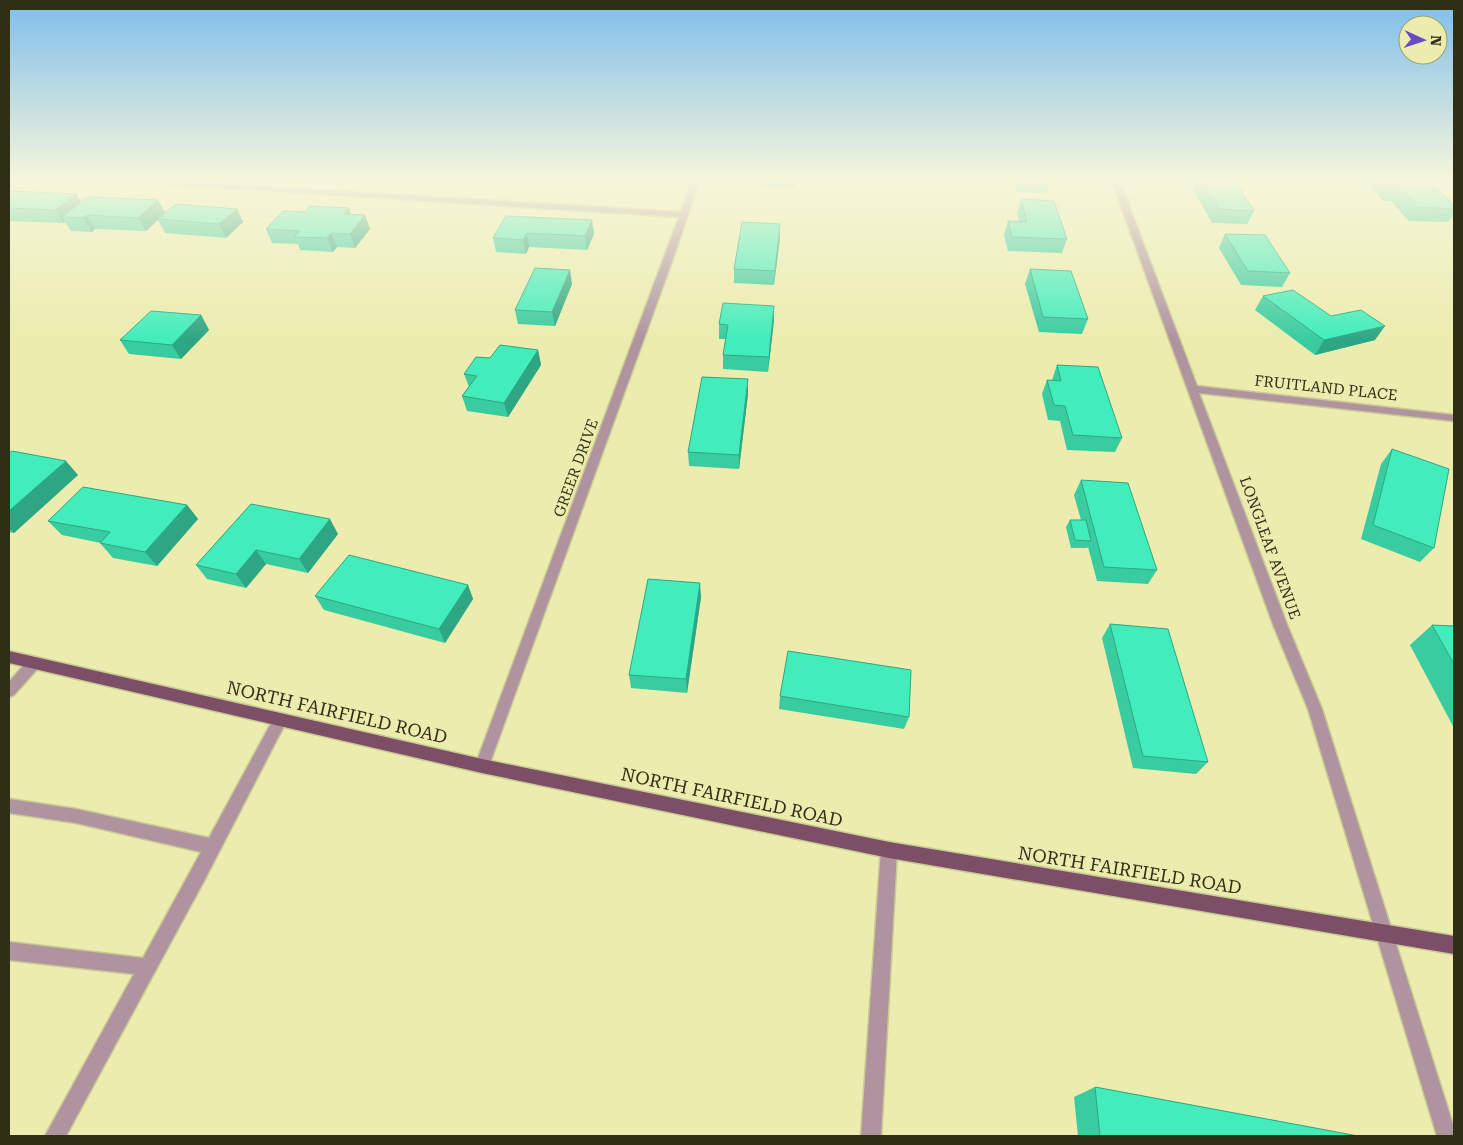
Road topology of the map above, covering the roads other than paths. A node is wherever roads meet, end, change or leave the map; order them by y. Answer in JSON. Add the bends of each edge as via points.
{"nodes":[{"id":1,"x":678,"y":232,"type":"edge"},
{"id":2,"x":1135,"y":232,"type":"edge"},
{"id":3,"x":1194,"y":389,"type":"junction"},
{"id":4,"x":1454,"y":418,"type":"edge"},
{"id":5,"x":9,"y":657,"type":"edge"},
{"id":6,"x":34,"y":663,"type":"junction"},
{"id":7,"x":9,"y":691,"type":"edge"},
{"id":8,"x":280,"y":720,"type":"junction"},
{"id":9,"x":482,"y":766,"type":"junction"},
{"id":10,"x":9,"y":806,"type":"edge"},
{"id":11,"x":213,"y":847,"type":"junction"},
{"id":12,"x":889,"y":850,"type":"junction"},
{"id":13,"x":1384,"y":932,"type":"junction"},
{"id":14,"x":1454,"y":945,"type":"edge"},
{"id":15,"x":9,"y":951,"type":"edge"},
{"id":16,"x":148,"y":967,"type":"junction"},
{"id":17,"x":54,"y":1136,"type":"edge"},
{"id":18,"x":871,"y":1136,"type":"edge"},
{"id":19,"x":1447,"y":1136,"type":"edge"}],
"edges":[{"from":1,"to":9,"type":"street","name":"GREER DRIVE"},
{"from":2,"to":3,"type":"street","name":"LONGLEAF AVENUE"},
{"from":3,"to":4,"type":"street","name":"FRUITLAND PLACE"},
{"from":3,"to":13,"type":"street","name":"LONGLEAF AVENUE","via":[[1281,627],[1315,709]]},
{"from":5,"to":6,"type":"main road","name":"NORTH FAIRFIELD ROAD"},
{"from":6,"to":7,"type":"street"},
{"from":6,"to":8,"type":"main road","name":"NORTH FAIRFIELD ROAD"},
{"from":8,"to":9,"type":"main road","name":"NORTH FAIRFIELD ROAD"},
{"from":8,"to":11,"type":"street"},
{"from":9,"to":12,"type":"main road","name":"NORTH FAIRFIELD ROAD"},
{"from":10,"to":11,"type":"street","via":[[76,816]]},
{"from":11,"to":16,"type":"street"},
{"from":12,"to":13,"type":"main road","name":"NORTH FAIRFIELD ROAD"},
{"from":12,"to":18,"type":"street"},
{"from":13,"to":14,"type":"main road","name":"NORTH FAIRFIELD ROAD"},
{"from":13,"to":19,"type":"street","name":"LONGLEAF AVENUE"},
{"from":15,"to":16,"type":"street"},
{"from":16,"to":17,"type":"street"}]}
